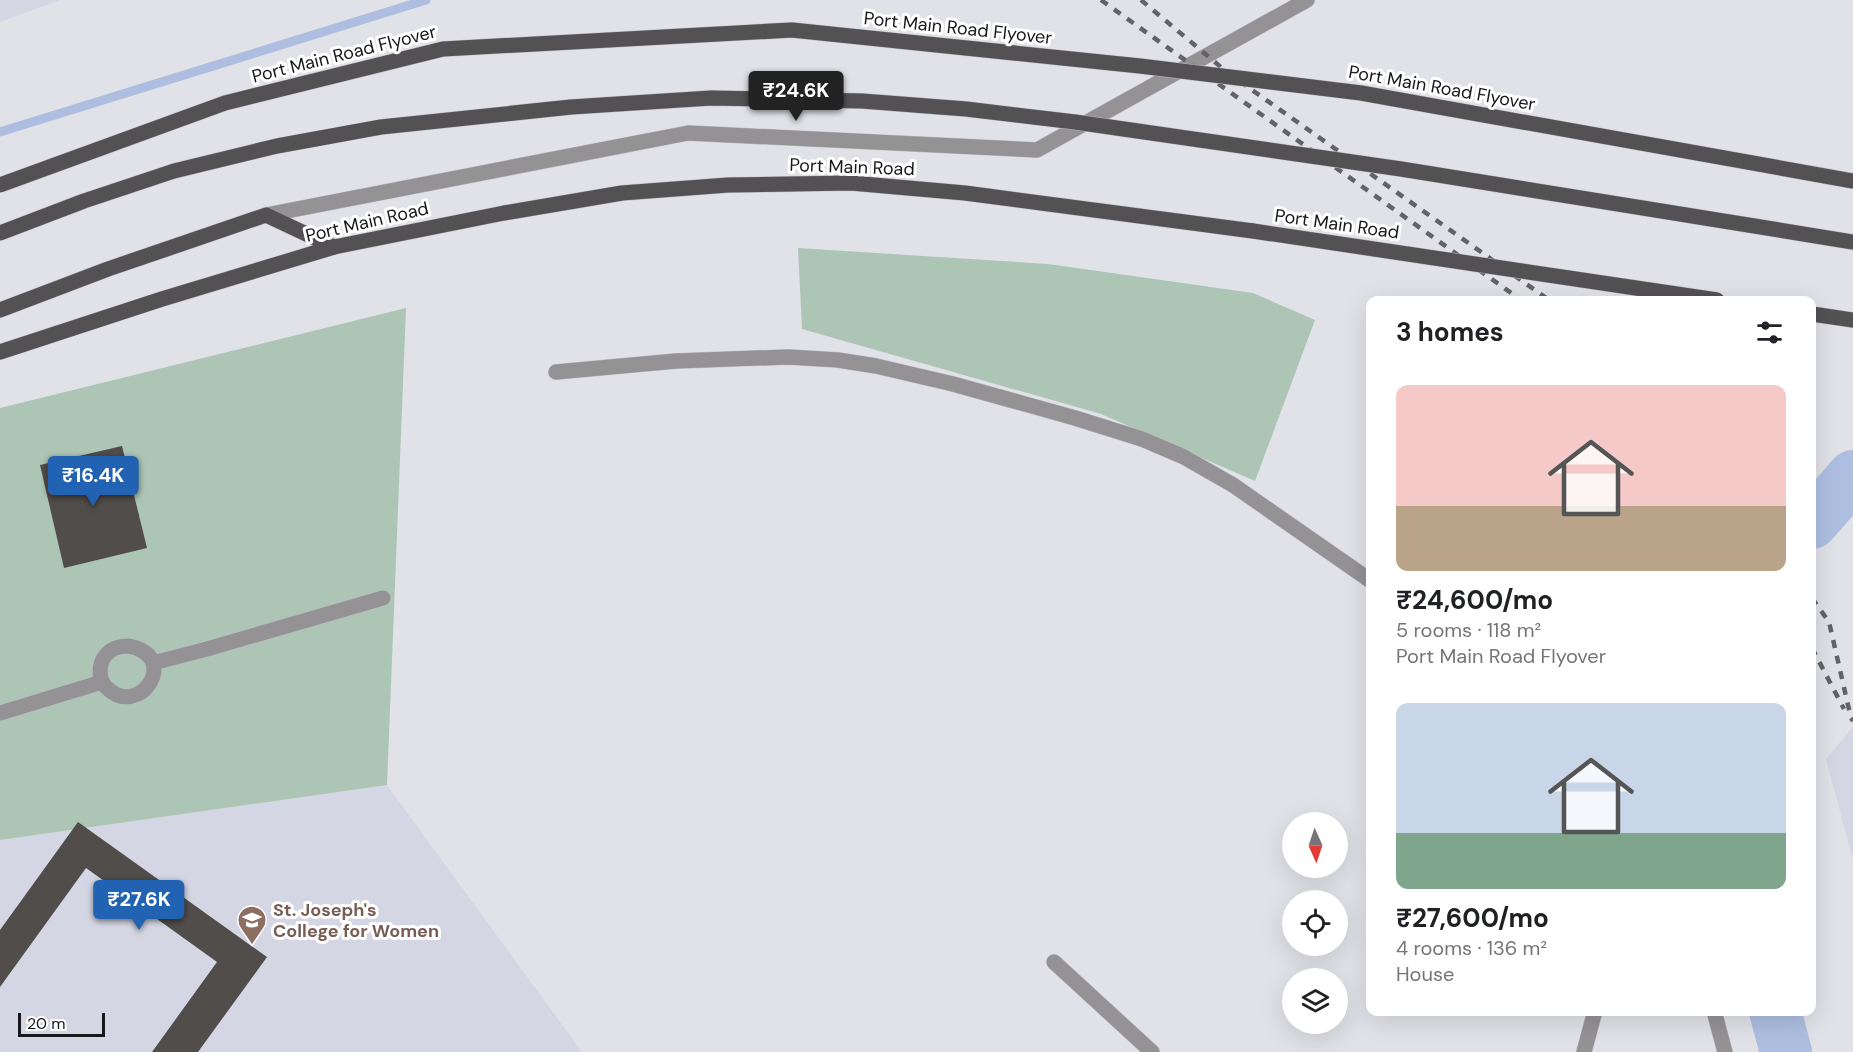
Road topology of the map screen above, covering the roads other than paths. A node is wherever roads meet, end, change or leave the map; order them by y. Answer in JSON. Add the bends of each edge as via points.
{"nodes":[{"id":1,"x":1307,"y":0,"type":"edge"},
{"id":2,"x":1853,"y":181,"type":"edge"},
{"id":3,"x":0,"y":185,"type":"edge"},
{"id":4,"x":266,"y":214,"type":"junction"},
{"id":5,"x":0,"y":233,"type":"edge"},
{"id":6,"x":1853,"y":242,"type":"edge"},
{"id":7,"x":334,"y":247,"type":"junction"},
{"id":8,"x":1690,"y":296,"type":"edge"},
{"id":9,"x":0,"y":310,"type":"edge"},
{"id":10,"x":1816,"y":315,"type":"edge"},
{"id":11,"x":1853,"y":320,"type":"edge"},
{"id":12,"x":0,"y":352,"type":"edge"},
{"id":13,"x":556,"y":372,"type":"dead end"},
{"id":14,"x":1366,"y":578,"type":"edge"},
{"id":15,"x":383,"y":598,"type":"dead end"},
{"id":16,"x":153,"y":663,"type":"junction"},
{"id":17,"x":102,"y":682,"type":"junction"},
{"id":18,"x":0,"y":713,"type":"edge"},
{"id":19,"x":1054,"y":962,"type":"dead end"},
{"id":20,"x":1594,"y":1016,"type":"edge"},
{"id":21,"x":1715,"y":1016,"type":"edge"},
{"id":22,"x":1152,"y":1052,"type":"edge"},
{"id":23,"x":1584,"y":1052,"type":"edge"},
{"id":24,"x":1725,"y":1052,"type":"edge"}],
"edges":[{"from":1,"to":4,"type":"street","via":[[1037,150],[688,133]]},
{"from":2,"to":3,"type":"main road","name":"Port Main Road Flyover","bridge":true,"via":[[1361,93],[792,30],[443,49],[225,103]]},
{"from":4,"to":7,"type":"main road"},
{"from":4,"to":9,"type":"main road"},
{"from":5,"to":6,"type":"main road","bridge":true,"via":[[174,171],[277,146],[393,126],[571,107],[711,98],[862,101],[1075,122]]},
{"from":7,"to":8,"type":"main road","name":"Port Main Road","bridge":true,"via":[[622,193],[728,184],[851,183],[953,192],[1253,231]]},
{"from":7,"to":12,"type":"main road","name":"Port Main Road"},
{"from":10,"to":11,"type":"main road"},
{"from":13,"to":14,"type":"street","via":[[676,361],[788,357],[876,366],[953,384],[1075,418],[1184,457],[1233,485]]},
{"from":15,"to":16,"type":"street"},
{"from":16,"to":17,"type":"street","via":[[152,682],[138,694],[117,695]]},
{"from":16,"to":17,"type":"street","via":[[140,648],[118,647],[101,664]]},
{"from":17,"to":18,"type":"street"},
{"from":19,"to":22,"type":"street"},
{"from":20,"to":23,"type":"street"},
{"from":21,"to":24,"type":"street"}]}
